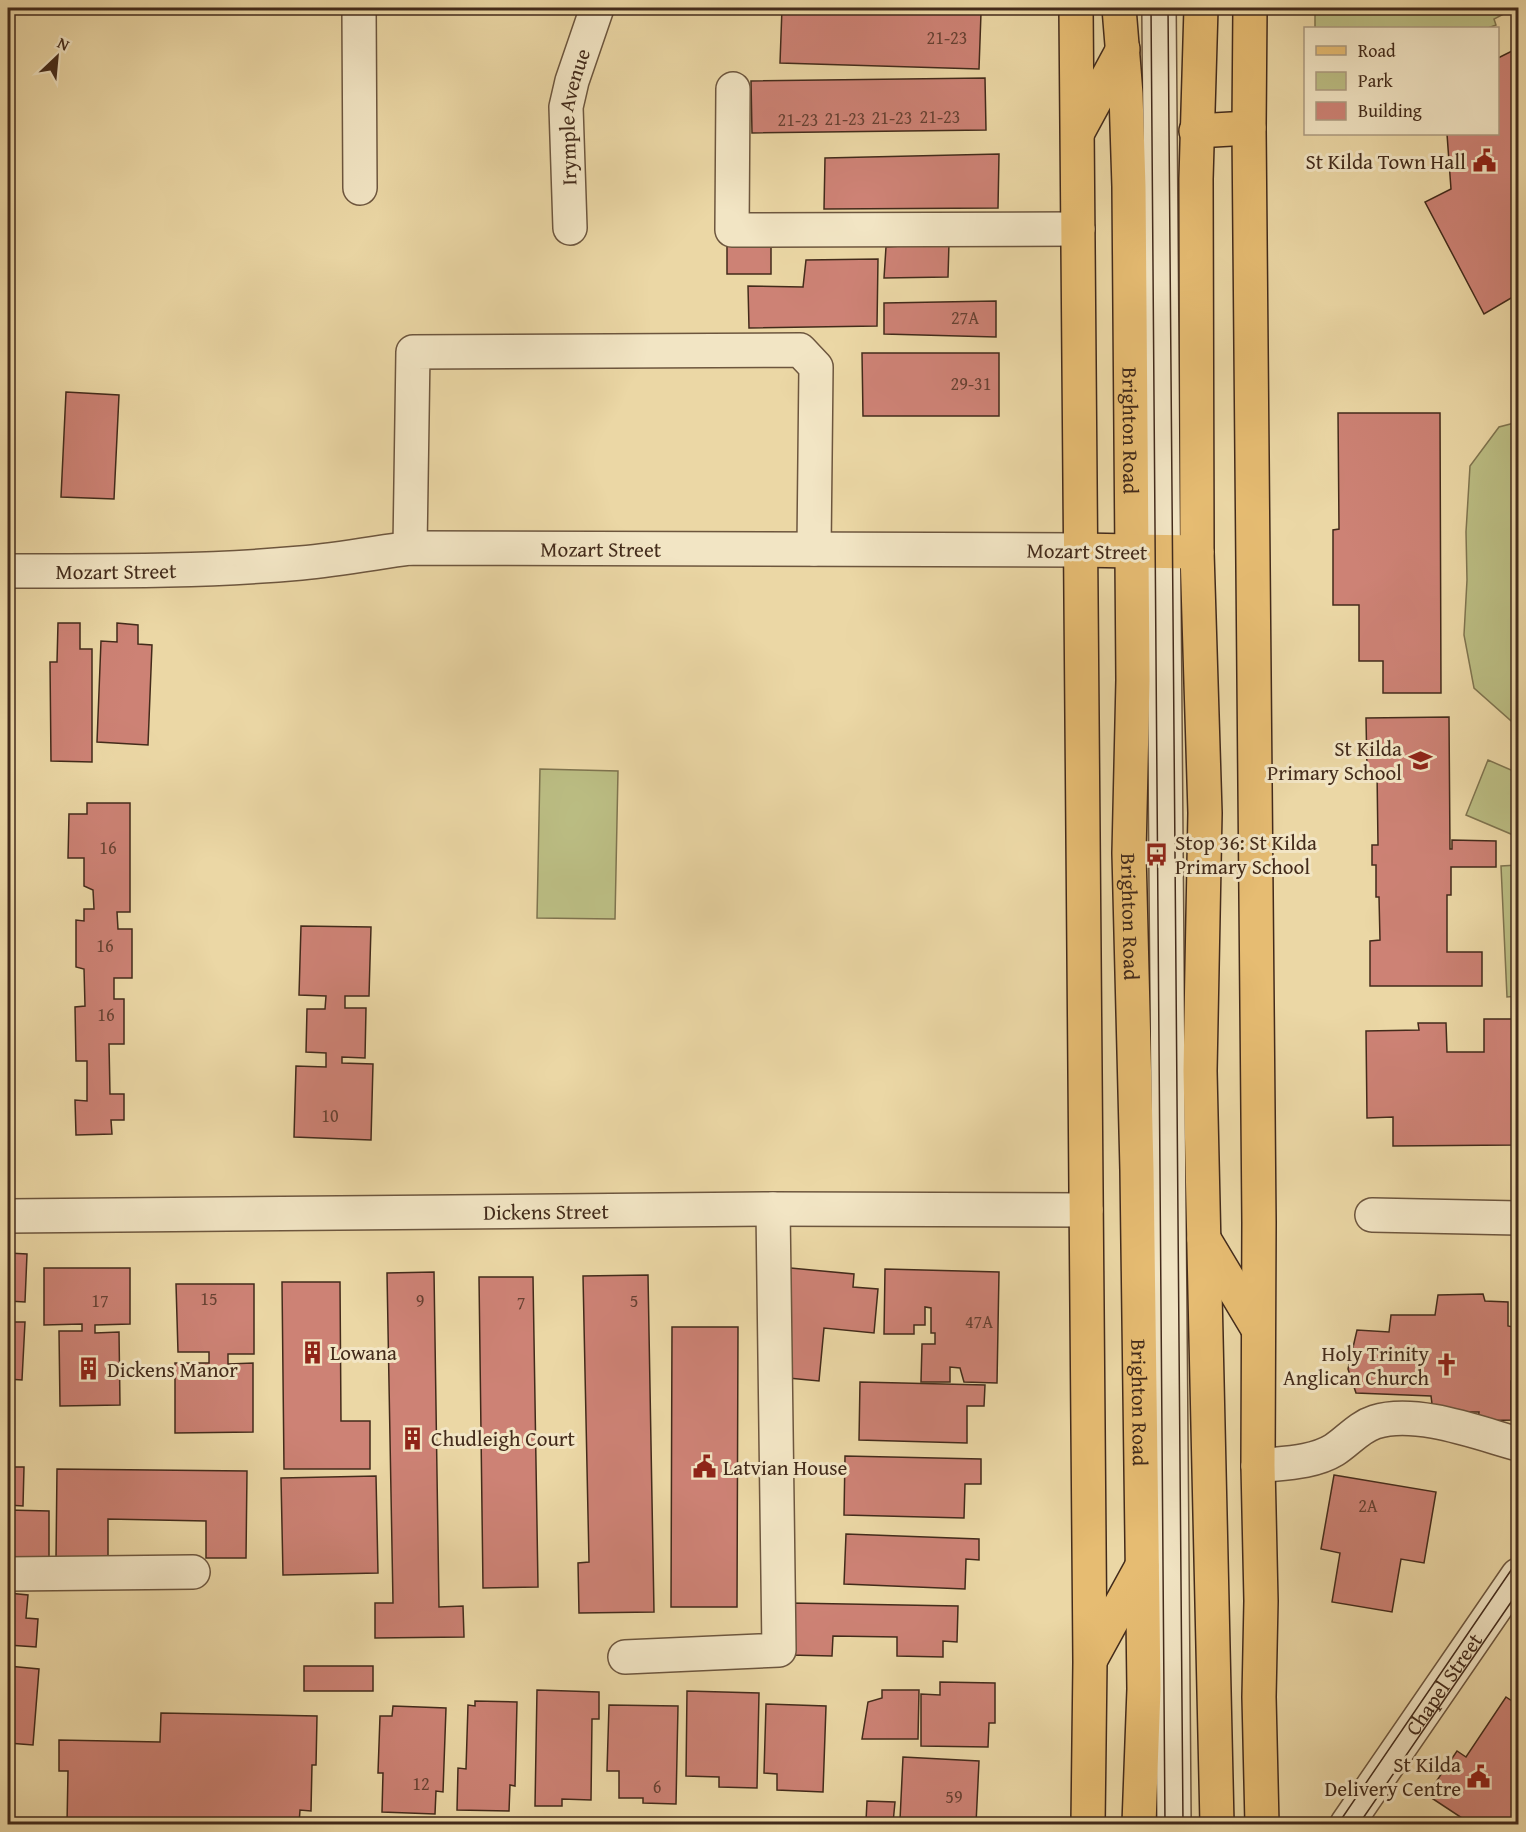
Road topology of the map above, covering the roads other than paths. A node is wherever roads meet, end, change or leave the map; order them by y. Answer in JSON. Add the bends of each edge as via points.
{"nodes":[{"id":1,"x":359,"y":8,"type":"edge"},
{"id":2,"x":597,"y":8,"type":"edge"},
{"id":3,"x":1076,"y":8,"type":"edge"},
{"id":4,"x":1119,"y":8,"type":"edge"},
{"id":5,"x":1159,"y":8,"type":"edge"},
{"id":6,"x":1201,"y":8,"type":"edge"},
{"id":7,"x":1250,"y":8,"type":"edge"},
{"id":8,"x":1123,"y":49,"type":"junction"},
{"id":9,"x":733,"y":89,"type":"dead end"},
{"id":10,"x":1249,"y":128,"type":"junction"},
{"id":11,"x":1196,"y":130,"type":"junction"},
{"id":12,"x":1076,"y":137,"type":"junction"},
{"id":13,"x":360,"y":188,"type":"dead end"},
{"id":14,"x":570,"y":228,"type":"dead end"},
{"id":15,"x":1078,"y":229,"type":"junction"},
{"id":16,"x":410,"y":548,"type":"junction"},
{"id":17,"x":814,"y":549,"type":"junction"},
{"id":18,"x":1080,"y":550,"type":"junction"},
{"id":19,"x":1148,"y":552,"type":"junction"},
{"id":20,"x":1197,"y":552,"type":"junction"},
{"id":21,"x":8,"y":571,"type":"edge"},
{"id":22,"x":773,"y":1209,"type":"junction"},
{"id":23,"x":1086,"y":1210,"type":"junction"},
{"id":24,"x":1372,"y":1215,"type":"dead end"},
{"id":25,"x":8,"y":1216,"type":"edge"},
{"id":26,"x":1518,"y":1218,"type":"edge"},
{"id":27,"x":1204,"y":1239,"type":"junction"},
{"id":28,"x":1258,"y":1329,"type":"junction"},
{"id":29,"x":1518,"y":1444,"type":"edge"},
{"id":30,"x":1258,"y":1467,"type":"junction"},
{"id":31,"x":1142,"y":1566,"type":"junction"},
{"id":32,"x":193,"y":1572,"type":"dead end"},
{"id":33,"x":8,"y":1574,"type":"edge"},
{"id":34,"x":1518,"y":1575,"type":"edge"},
{"id":35,"x":626,"y":1657,"type":"dead end"},
{"id":36,"x":1090,"y":1662,"type":"junction"},
{"id":37,"x":1088,"y":1824,"type":"edge"},
{"id":38,"x":1139,"y":1824,"type":"edge"},
{"id":39,"x":1174,"y":1824,"type":"edge"},
{"id":40,"x":1217,"y":1824,"type":"edge"},
{"id":41,"x":1262,"y":1824,"type":"edge"},
{"id":42,"x":1347,"y":1824,"type":"edge"}],
"edges":[{"from":1,"to":13,"type":"street"},
{"from":2,"to":14,"type":"street","name":"Irymple Avenue","via":[[566,106]]},
{"from":3,"to":12,"type":"main road"},
{"from":4,"to":8,"type":"main road","name":"Brighton Road"},
{"from":5,"to":19,"type":"street"},
{"from":6,"to":11,"type":"main road"},
{"from":7,"to":10,"type":"main road"},
{"from":8,"to":12,"type":"main road"},
{"from":8,"to":19,"type":"main road","name":"Brighton Road"},
{"from":9,"to":15,"type":"street","via":[[732,230]]},
{"from":10,"to":11,"type":"main road"},
{"from":10,"to":28,"type":"main road"},
{"from":11,"to":20,"type":"main road"},
{"from":12,"to":15,"type":"main road"},
{"from":15,"to":18,"type":"main road"},
{"from":16,"to":17,"type":"street","name":"Mozart Street"},
{"from":16,"to":17,"type":"street","via":[[413,352],[800,350],[816,367]]},
{"from":16,"to":21,"type":"street","name":"Mozart Street","via":[[254,567]]},
{"from":17,"to":18,"type":"street","name":"Mozart Street"},
{"from":18,"to":19,"type":"main road","name":"Mozart Street"},
{"from":18,"to":23,"type":"main road"},
{"from":19,"to":20,"type":"main road","name":"Mozart Street"},
{"from":19,"to":31,"type":"main road","name":"Brighton Road","via":[[1133,680],[1129,853]]},
{"from":19,"to":39,"type":"street"},
{"from":20,"to":27,"type":"main road","via":[[1205,766],[1200,1071]]},
{"from":22,"to":23,"type":"street","name":"Dickens Street"},
{"from":22,"to":25,"type":"street","name":"Dickens Street"},
{"from":22,"to":35,"type":"street","via":[[779,1650]]},
{"from":23,"to":36,"type":"main road"},
{"from":24,"to":26,"type":"street"},
{"from":27,"to":28,"type":"main road"},
{"from":27,"to":40,"type":"main road"},
{"from":28,"to":30,"type":"main road"},
{"from":29,"to":30,"type":"street","via":[[1412,1417],[1392,1418],[1360,1429],[1319,1457]]},
{"from":30,"to":41,"type":"main road"},
{"from":31,"to":36,"type":"main road"},
{"from":31,"to":38,"type":"main road","name":"Brighton Road","via":[[1144,1689]]},
{"from":32,"to":33,"type":"street"},
{"from":34,"to":42,"type":"street","name":"Chapel Street"},
{"from":36,"to":37,"type":"main road"}]}
